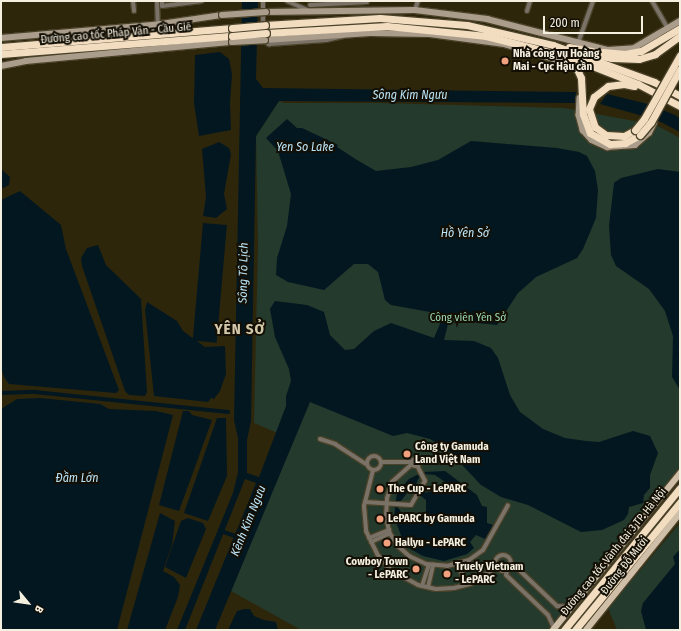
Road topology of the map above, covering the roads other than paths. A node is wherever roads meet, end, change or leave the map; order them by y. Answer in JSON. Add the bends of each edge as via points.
{"nodes":[{"id":1,"x":133,"y":1,"type":"edge"},
{"id":2,"x":157,"y":1,"type":"edge"},
{"id":3,"x":162,"y":1,"type":"edge"},
{"id":4,"x":202,"y":1,"type":"edge"},
{"id":5,"x":263,"y":1,"type":"edge"},
{"id":6,"x":287,"y":1,"type":"edge"},
{"id":7,"x":367,"y":1,"type":"edge"},
{"id":8,"x":418,"y":1,"type":"edge"},
{"id":9,"x":530,"y":1,"type":"edge"},
{"id":10,"x":593,"y":1,"type":"edge"},
{"id":11,"x":652,"y":1,"type":"edge"},
{"id":12,"x":349,"y":2,"type":"edge"},
{"id":13,"x":309,"y":3,"type":"edge"},
{"id":14,"x":134,"y":10,"type":"dead end"},
{"id":15,"x":367,"y":10,"type":"junction"},
{"id":16,"x":415,"y":10,"type":"junction"},
{"id":17,"x":527,"y":11,"type":"dead end"},
{"id":18,"x":311,"y":12,"type":"junction"},
{"id":19,"x":680,"y":21,"type":"edge"},
{"id":20,"x":158,"y":24,"type":"junction"},
{"id":21,"x":680,"y":28,"type":"edge"},
{"id":22,"x":668,"y":29,"type":"junction"},
{"id":23,"x":265,"y":36,"type":"junction"},
{"id":24,"x":344,"y":36,"type":"junction"},
{"id":25,"x":680,"y":36,"type":"edge"},
{"id":26,"x":1,"y":38,"type":"edge"},
{"id":27,"x":232,"y":39,"type":"junction"},
{"id":28,"x":578,"y":43,"type":"junction"},
{"id":29,"x":553,"y":45,"type":"junction"},
{"id":30,"x":1,"y":46,"type":"edge"},
{"id":31,"x":553,"y":52,"type":"junction"},
{"id":32,"x":1,"y":54,"type":"edge"},
{"id":33,"x":680,"y":56,"type":"edge"},
{"id":34,"x":1,"y":66,"type":"edge"},
{"id":35,"x":680,"y":70,"type":"edge"},
{"id":36,"x":680,"y":96,"type":"edge"},
{"id":37,"x":679,"y":107,"type":"edge"},
{"id":38,"x":655,"y":122,"type":"joint"},
{"id":39,"x":637,"y":132,"type":"junction"},
{"id":40,"x":320,"y":439,"type":"dead end"},
{"id":41,"x":381,"y":462,"type":"junction"},
{"id":42,"x":412,"y":463,"type":"junction"},
{"id":43,"x":366,"y":464,"type":"junction"},
{"id":44,"x":373,"y":470,"type":"junction"},
{"id":45,"x":680,"y":473,"type":"edge"},
{"id":46,"x":680,"y":488,"type":"edge"},
{"id":47,"x":365,"y":502,"type":"junction"},
{"id":48,"x":680,"y":502,"type":"edge"},
{"id":49,"x":387,"y":504,"type":"junction"},
{"id":50,"x":508,"y":505,"type":"dead end"},
{"id":51,"x":680,"y":513,"type":"edge"},
{"id":52,"x":390,"y":532,"type":"junction"},
{"id":53,"x":370,"y":540,"type":"junction"},
{"id":54,"x":457,"y":563,"type":"junction"},
{"id":55,"x":431,"y":565,"type":"junction"},
{"id":56,"x":511,"y":567,"type":"junction"},
{"id":57,"x":496,"y":568,"type":"junction"},
{"id":58,"x":507,"y":571,"type":"junction"},
{"id":59,"x":465,"y":585,"type":"junction"},
{"id":60,"x":422,"y":586,"type":"junction"},
{"id":61,"x":428,"y":587,"type":"junction"},
{"id":62,"x":572,"y":607,"type":"junction"},
{"id":63,"x":554,"y":629,"type":"edge"},
{"id":64,"x":564,"y":630,"type":"edge"},
{"id":65,"x":575,"y":630,"type":"edge"},
{"id":66,"x":586,"y":630,"type":"edge"}],
"edges":[{"from":1,"to":14,"type":"street"},
{"from":2,"to":20,"type":"street"},
{"from":3,"to":4,"type":"street","via":[[162,6]]},
{"from":5,"to":24,"type":"street","via":[[262,38],[265,44],[326,40]]},
{"from":6,"to":18,"type":"street"},
{"from":7,"to":12,"type":"street"},
{"from":7,"to":15,"type":"street"},
{"from":8,"to":16,"type":"street"},
{"from":9,"to":17,"type":"street"},
{"from":10,"to":28,"type":"street"},
{"from":11,"to":22,"type":"street"},
{"from":12,"to":13,"type":"street"},
{"from":13,"to":18,"type":"street"},
{"from":15,"to":16,"type":"street"},
{"from":15,"to":18,"type":"street"},
{"from":16,"to":28,"type":"street","via":[[494,21]]},
{"from":18,"to":20,"type":"street","bridge":true,"via":[[222,15]]},
{"from":19,"to":22,"type":"street"},
{"from":20,"to":26,"type":"street"},
{"from":21,"to":29,"type":"highway","via":[[655,45],[625,54]]},
{"from":22,"to":28,"type":"street","via":[[646,43],[625,49],[608,50]]},
{"from":23,"to":24,"type":"street"},
{"from":23,"to":27,"type":"highway","name":"Đường cao tốc Pháp Vân - Cầu Giẽ","bridge":true},
{"from":23,"to":31,"type":"highway","via":[[356,26],[431,29],[486,36]]},
{"from":24,"to":38,"type":"street","via":[[404,32],[464,38],[504,44],[566,62],[575,71],[579,82],[579,115],[583,130],[592,140],[607,147],[635,145],[649,133]]},
{"from":25,"to":29,"type":"highway","via":[[655,54],[632,59],[600,56]]},
{"from":27,"to":32,"type":"highway","name":"Đường cao tốc Pháp Vân - Cầu Giẽ"},
{"from":27,"to":34,"type":"street","via":[[26,61]]},
{"from":29,"to":30,"type":"highway","name":"Đường cao tốc Pháp Vân - Cầu Giẽ","bridge":true,"via":[[480,28],[409,19],[354,19]]},
{"from":29,"to":36,"type":"highway","via":[[654,82]]},
{"from":31,"to":37,"type":"highway","via":[[638,84]]},
{"from":31,"to":39,"type":"highway","via":[[570,61],[580,73],[583,114],[590,133],[610,144],[625,143]]},
{"from":33,"to":39,"type":"highway","bridge":true},
{"from":35,"to":39,"type":"highway","bridge":true,"via":[[651,122]]},
{"from":37,"to":38,"type":"highway","bridge":true,"via":[[665,104]]},
{"from":37,"to":39,"type":"highway","via":[[639,88],[624,84],[608,86],[598,92],[589,109],[595,128],[611,137]]},
{"from":40,"to":43,"type":"street","via":[[335,444]]},
{"from":41,"to":42,"type":"street"},
{"from":41,"to":43,"type":"street","via":[[378,457],[373,456],[368,458]]},
{"from":41,"to":44,"type":"street","via":[[378,469]]},
{"from":42,"to":49,"type":"street","via":[[392,482]]},
{"from":42,"to":49,"type":"street","via":[[417,459],[425,481],[418,495],[411,505]]},
{"from":43,"to":44,"type":"street"},
{"from":44,"to":47,"type":"street"},
{"from":45,"to":62,"type":"main road","name":"Đường Đỗ Mười"},
{"from":46,"to":64,"type":"highway","name":"Đường cao tốc Vành đai 3 TP. Hà Nội"},
{"from":47,"to":49,"type":"street"},
{"from":47,"to":53,"type":"street","via":[[364,518]]},
{"from":48,"to":65,"type":"highway","name":"Đường cao tốc Vành đai 3 TP. Hà Nội"},
{"from":49,"to":52,"type":"street"},
{"from":50,"to":54,"type":"street","via":[[483,550],[469,560]]},
{"from":51,"to":66,"type":"main road","name":"Đường Đỗ Mười"},
{"from":52,"to":53,"type":"street"},
{"from":52,"to":55,"type":"street","via":[[398,546],[409,556]]},
{"from":53,"to":60,"type":"street","via":[[377,554],[391,570],[404,579]]},
{"from":54,"to":55,"type":"street"},
{"from":54,"to":59,"type":"street"},
{"from":55,"to":60,"type":"street"},
{"from":55,"to":61,"type":"street"},
{"from":56,"to":57,"type":"street","via":[[508,557],[503,555],[498,557]]},
{"from":56,"to":58,"type":"street"},
{"from":56,"to":62,"type":"street","via":[[516,567],[558,606]]},
{"from":57,"to":58,"type":"street"},
{"from":57,"to":59,"type":"street"},
{"from":58,"to":63,"type":"street","via":[[506,575],[548,615]]},
{"from":59,"to":61,"type":"street","via":[[454,588]]},
{"from":60,"to":61,"type":"street"},
{"from":62,"to":63,"type":"main road","name":"Đường Đỗ Mười"}]}
